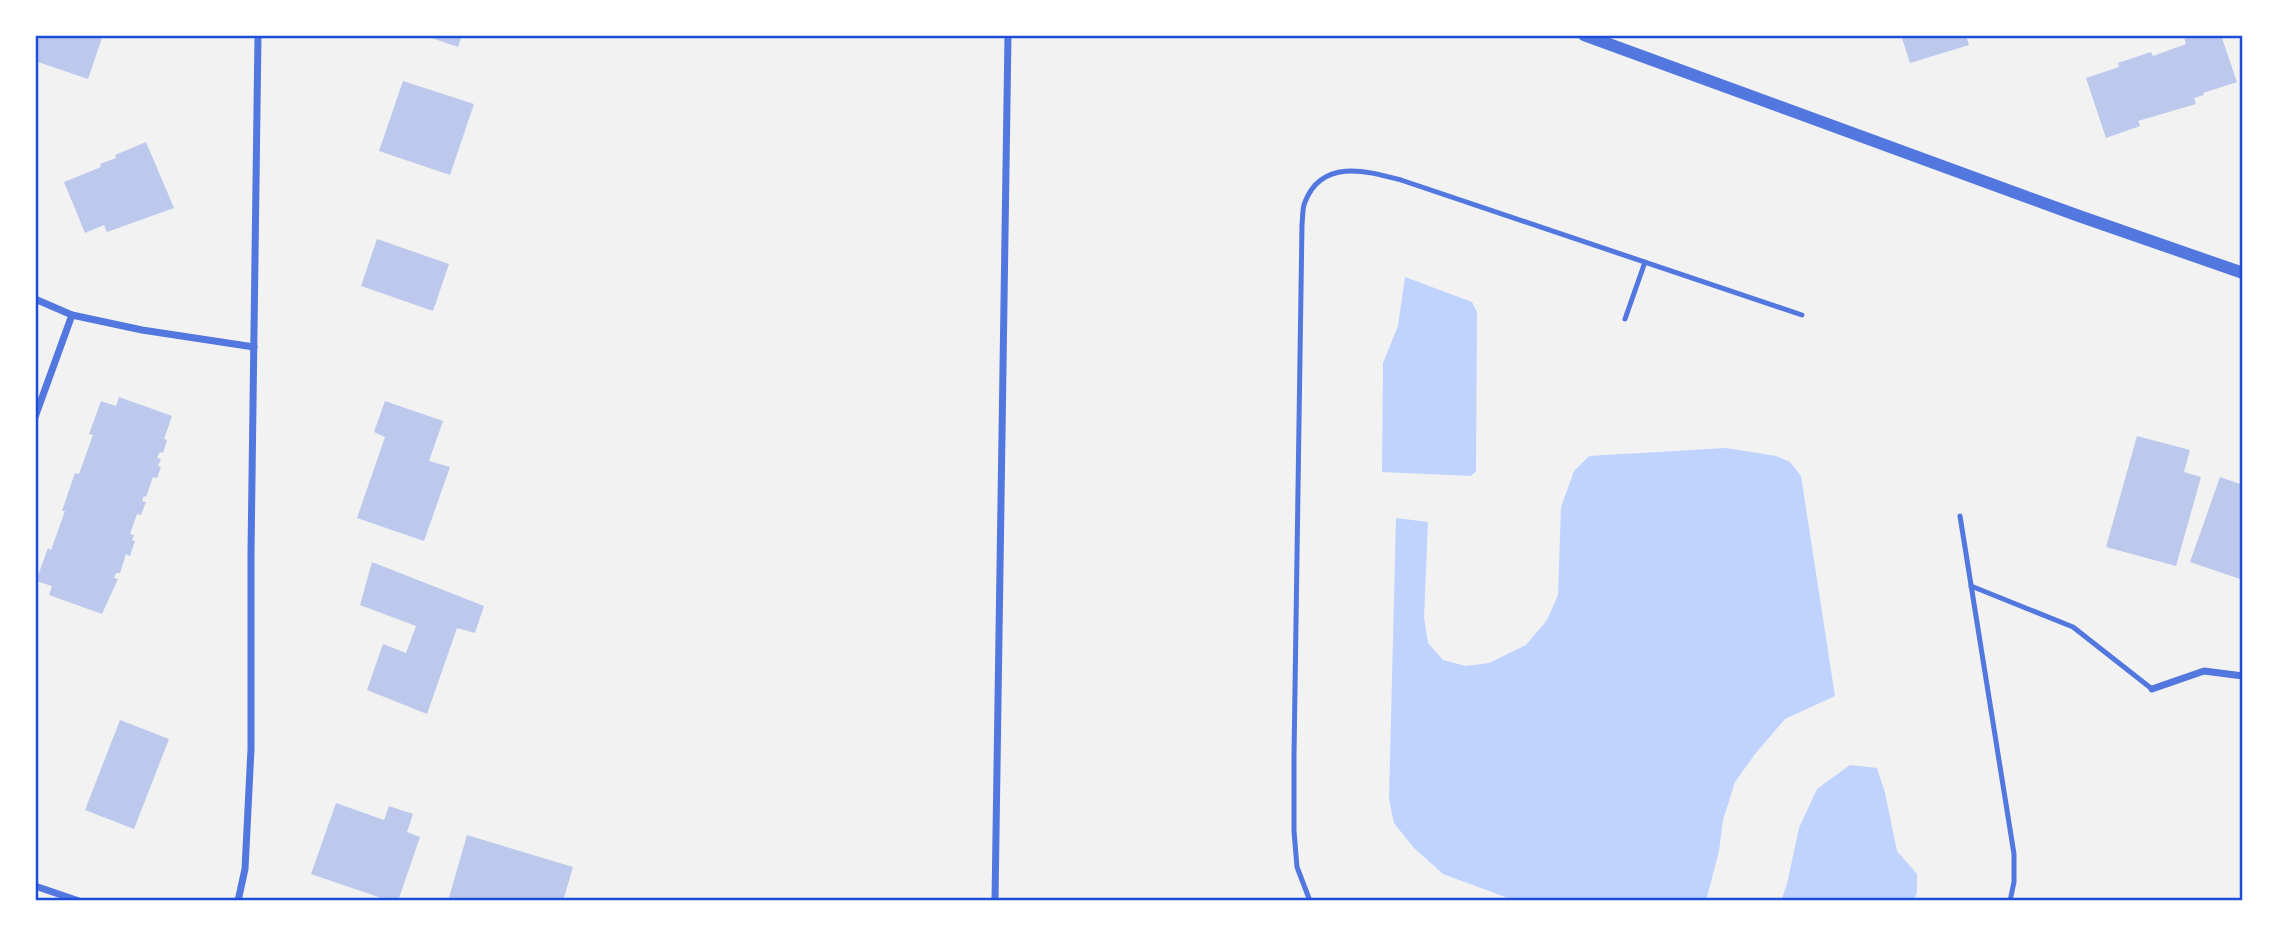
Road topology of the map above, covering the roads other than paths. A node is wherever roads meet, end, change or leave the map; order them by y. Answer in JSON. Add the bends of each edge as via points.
{"nodes":[{"id":1,"x":258,"y":35,"type":"edge"},
{"id":2,"x":1008,"y":35,"type":"edge"},
{"id":3,"x":1584,"y":35,"type":"edge"},
{"id":4,"x":1645,"y":262,"type":"junction"},
{"id":5,"x":2243,"y":273,"type":"edge"},
{"id":6,"x":35,"y":299,"type":"edge"},
{"id":7,"x":72,"y":315,"type":"junction"},
{"id":8,"x":1802,"y":315,"type":"dead end"},
{"id":9,"x":1625,"y":319,"type":"dead end"},
{"id":10,"x":254,"y":347,"type":"junction"},
{"id":11,"x":35,"y":417,"type":"edge"},
{"id":12,"x":1960,"y":516,"type":"dead end"},
{"id":13,"x":1971,"y":586,"type":"junction"},
{"id":14,"x":2243,"y":676,"type":"edge"},
{"id":15,"x":2152,"y":688,"type":"joint"},
{"id":16,"x":35,"y":886,"type":"edge"},
{"id":17,"x":79,"y":901,"type":"edge"},
{"id":18,"x":238,"y":901,"type":"edge"},
{"id":19,"x":995,"y":901,"type":"edge"},
{"id":20,"x":1310,"y":901,"type":"edge"},
{"id":21,"x":2010,"y":901,"type":"edge"}],
"edges":[{"from":1,"to":10,"type":"street"},
{"from":2,"to":19,"type":"street"},
{"from":3,"to":5,"type":"street"},
{"from":4,"to":8,"type":"lane"},
{"from":4,"to":9,"type":"lane"},
{"from":4,"to":20,"type":"lane","via":[[1362,170],[1337,171],[1316,184],[1304,202],[1294,831],[1297,867]]},
{"from":6,"to":7,"type":"street"},
{"from":7,"to":10,"type":"street"},
{"from":7,"to":11,"type":"street"},
{"from":10,"to":18,"type":"street","via":[[251,749],[245,869]]},
{"from":12,"to":13,"type":"lane"},
{"from":13,"to":15,"type":"lane","via":[[2073,627]]},
{"from":13,"to":21,"type":"lane","via":[[2014,854]]},
{"from":14,"to":15,"type":"street","via":[[2204,671]]},
{"from":16,"to":17,"type":"street"}]}
